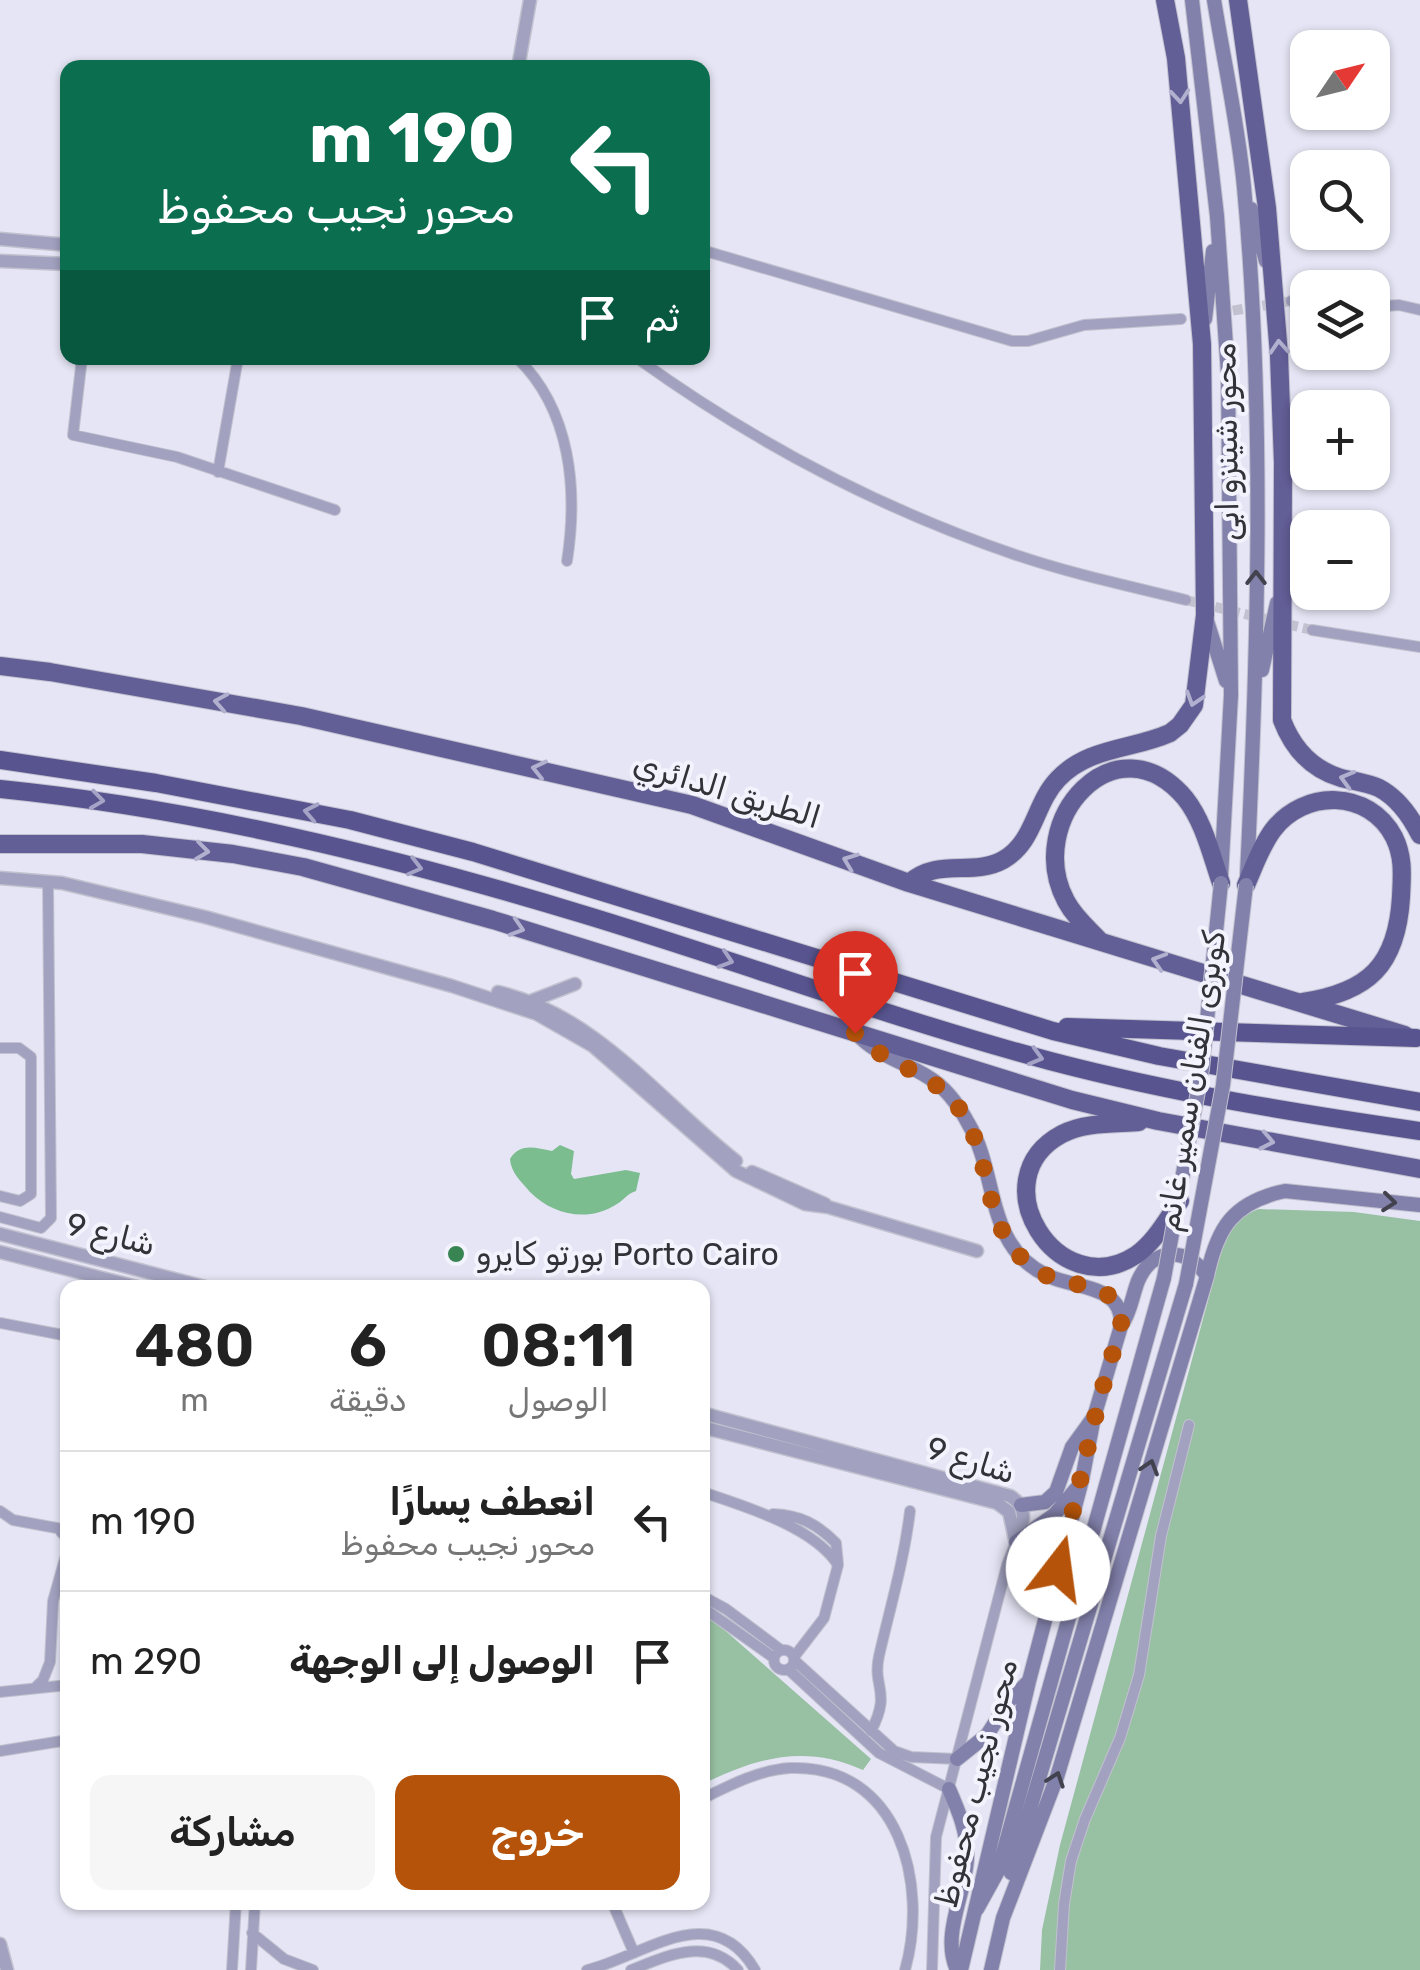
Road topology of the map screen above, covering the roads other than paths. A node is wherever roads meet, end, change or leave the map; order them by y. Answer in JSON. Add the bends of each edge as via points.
{"nodes":[{"id":1,"x":530,"y":0,"type":"edge"},
{"id":2,"x":1165,"y":0,"type":"edge"},
{"id":3,"x":1192,"y":0,"type":"edge"},
{"id":4,"x":1214,"y":0,"type":"edge"},
{"id":5,"x":1238,"y":0,"type":"edge"},
{"id":6,"x":519,"y":60,"type":"edge"},
{"id":7,"x":1244,"y":184,"type":"junction"},
{"id":8,"x":1217,"y":216,"type":"junction"},
{"id":9,"x":0,"y":239,"type":"edge"},
{"id":10,"x":60,"y":243,"type":"edge"},
{"id":11,"x":710,"y":252,"type":"edge"},
{"id":12,"x":0,"y":261,"type":"edge"},
{"id":13,"x":60,"y":264,"type":"edge"},
{"id":14,"x":1274,"y":290,"type":"junction"},
{"id":15,"x":1390,"y":306,"type":"edge"},
{"id":16,"x":1420,"y":310,"type":"edge"},
{"id":17,"x":1182,"y":320,"type":"dead end"},
{"id":18,"x":1202,"y":344,"type":"junction"},
{"id":19,"x":81,"y":365,"type":"edge"},
{"id":20,"x":237,"y":365,"type":"edge"},
{"id":21,"x":523,"y":365,"type":"edge"},
{"id":22,"x":648,"y":365,"type":"edge"},
{"id":23,"x":218,"y":472,"type":"junction"},
{"id":24,"x":335,"y":510,"type":"dead end"},
{"id":25,"x":567,"y":561,"type":"dead end"},
{"id":26,"x":1282,"y":582,"type":"junction"},
{"id":27,"x":1186,"y":600,"type":"tunnel mouth"},
{"id":28,"x":1205,"y":615,"type":"junction"},
{"id":29,"x":1312,"y":630,"type":"tunnel mouth"},
{"id":30,"x":1420,"y":647,"type":"edge"},
{"id":31,"x":0,"y":666,"type":"edge"},
{"id":32,"x":1231,"y":695,"type":"junction"},
{"id":33,"x":1256,"y":695,"type":"junction"},
{"id":34,"x":0,"y":760,"type":"edge"},
{"id":35,"x":0,"y":789,"type":"edge"},
{"id":36,"x":1420,"y":836,"type":"edge"},
{"id":37,"x":0,"y":844,"type":"edge"},
{"id":38,"x":0,"y":878,"type":"edge"},
{"id":39,"x":48,"y":880,"type":"junction"},
{"id":40,"x":909,"y":883,"type":"junction"},
{"id":41,"x":1221,"y":883,"type":"junction"},
{"id":42,"x":1246,"y":885,"type":"junction"},
{"id":43,"x":1103,"y":943,"type":"junction"},
{"id":44,"x":575,"y":984,"type":"dead end"},
{"id":45,"x":452,"y":986,"type":"junction"},
{"id":46,"x":531,"y":1002,"type":"junction"},
{"id":47,"x":1296,"y":1002,"type":"junction"},
{"id":48,"x":1053,"y":1031,"type":"junction"},
{"id":49,"x":855,"y":1033,"type":"junction"},
{"id":50,"x":1418,"y":1038,"type":"edge"},
{"id":51,"x":0,"y":1048,"type":"edge"},
{"id":52,"x":1420,"y":1102,"type":"edge"},
{"id":53,"x":1158,"y":1121,"type":"junction"},
{"id":54,"x":1420,"y":1131,"type":"edge"},
{"id":55,"x":1420,"y":1169,"type":"edge"},
{"id":56,"x":772,"y":1185,"type":"junction"},
{"id":57,"x":0,"y":1196,"type":"edge"},
{"id":58,"x":1180,"y":1200,"type":"junction"},
{"id":59,"x":1420,"y":1206,"type":"edge"},
{"id":60,"x":0,"y":1217,"type":"edge"},
{"id":61,"x":0,"y":1234,"type":"edge"},
{"id":62,"x":54,"y":1248,"type":"junction"},
{"id":63,"x":0,"y":1252,"type":"edge"},
{"id":64,"x":977,"y":1252,"type":"dead end"},
{"id":65,"x":50,"y":1264,"type":"junction"},
{"id":66,"x":1207,"y":1276,"type":"junction"},
{"id":67,"x":111,"y":1280,"type":"edge"},
{"id":68,"x":177,"y":1280,"type":"edge"},
{"id":69,"x":0,"y":1324,"type":"edge"},
{"id":70,"x":1121,"y":1326,"type":"junction"},
{"id":71,"x":60,"y":1335,"type":"edge"},
{"id":72,"x":710,"y":1415,"type":"edge"},
{"id":73,"x":1094,"y":1417,"type":"junction"},
{"id":74,"x":1189,"y":1425,"type":"dead end"},
{"id":75,"x":710,"y":1428,"type":"edge"},
{"id":76,"x":1082,"y":1480,"type":"junction"},
{"id":77,"x":710,"y":1495,"type":"edge"},
{"id":78,"x":1021,"y":1505,"type":"junction"},
{"id":79,"x":0,"y":1511,"type":"edge"},
{"id":80,"x":910,"y":1512,"type":"dead end"},
{"id":81,"x":13,"y":1520,"type":"junction"},
{"id":82,"x":0,"y":1526,"type":"edge"},
{"id":83,"x":60,"y":1529,"type":"edge"},
{"id":84,"x":1016,"y":1542,"type":"junction"},
{"id":85,"x":60,"y":1577,"type":"edge"},
{"id":86,"x":1050,"y":1598,"type":"junction"},
{"id":87,"x":710,"y":1600,"type":"edge"},
{"id":88,"x":710,"y":1612,"type":"edge"},
{"id":89,"x":777,"y":1654,"type":"junction"},
{"id":90,"x":50,"y":1662,"type":"junction"},
{"id":91,"x":792,"y":1662,"type":"junction"},
{"id":92,"x":60,"y":1676,"type":"edge"},
{"id":93,"x":1029,"y":1681,"type":"junction"},
{"id":94,"x":36,"y":1686,"type":"junction"},
{"id":95,"x":60,"y":1686,"type":"edge"},
{"id":96,"x":0,"y":1692,"type":"edge"},
{"id":97,"x":871,"y":1730,"type":"junction"},
{"id":98,"x":60,"y":1741,"type":"edge"},
{"id":99,"x":0,"y":1751,"type":"edge"},
{"id":100,"x":957,"y":1759,"type":"junction"},
{"id":101,"x":949,"y":1789,"type":"junction"},
{"id":102,"x":710,"y":1795,"type":"edge"},
{"id":103,"x":236,"y":1910,"type":"edge"},
{"id":104,"x":254,"y":1910,"type":"edge"},
{"id":105,"x":615,"y":1910,"type":"edge"},
{"id":106,"x":973,"y":1915,"type":"junction"},
{"id":107,"x":1003,"y":1918,"type":"junction"},
{"id":108,"x":252,"y":1932,"type":"junction"},
{"id":109,"x":0,"y":1944,"type":"edge"},
{"id":110,"x":634,"y":1953,"type":"junction"},
{"id":111,"x":7,"y":1970,"type":"edge"},
{"id":112,"x":232,"y":1970,"type":"edge"},
{"id":113,"x":251,"y":1970,"type":"edge"},
{"id":114,"x":314,"y":1970,"type":"edge"},
{"id":115,"x":586,"y":1970,"type":"edge"},
{"id":116,"x":631,"y":1970,"type":"edge"},
{"id":117,"x":738,"y":1970,"type":"edge"},
{"id":118,"x":755,"y":1970,"type":"edge"},
{"id":119,"x":906,"y":1970,"type":"edge"},
{"id":120,"x":932,"y":1970,"type":"edge"},
{"id":121,"x":959,"y":1970,"type":"edge"},
{"id":122,"x":991,"y":1970,"type":"edge"},
{"id":123,"x":1060,"y":1970,"type":"edge"}],
"edges":[{"from":1,"to":6,"type":"street"},
{"from":2,"to":18,"type":"highway","one_way":true},
{"from":3,"to":8,"type":"main road","name":"محور شينزو ابى"},
{"from":4,"to":7,"type":"main road","name":"محور شينزو ابى"},
{"from":5,"to":14,"type":"highway"},
{"from":7,"to":14,"type":"main road"},
{"from":33,"to":7,"type":"main road","name":"محور شينزو ابى","one_way":true,"via":[[1255,369]]},
{"from":8,"to":18,"type":"main road"},
{"from":8,"to":32,"type":"main road","name":"محور شينزو ابى","via":[[1228,374]]},
{"from":9,"to":10,"type":"street"},
{"from":11,"to":17,"type":"street","via":[[1012,341],[1064,328]]},
{"from":12,"to":13,"type":"street"},
{"from":26,"to":14,"type":"highway","one_way":true},
{"from":15,"to":16,"type":"street"},
{"from":18,"to":28,"type":"highway"},
{"from":19,"to":23,"type":"street","via":[[74,435]]},
{"from":20,"to":23,"type":"street"},
{"from":21,"to":25,"type":"street","via":[[546,393],[563,438],[572,499]]},
{"from":22,"to":27,"type":"street","via":[[761,438],[902,510],[1035,561]]},
{"from":23,"to":24,"type":"street"},
{"from":26,"to":33,"type":"main road"},
{"from":36,"to":26,"type":"highway","one_way":true,"via":[[1393,798],[1328,774],[1287,733],[1280,705]]},
{"from":28,"to":32,"type":"main road"},
{"from":28,"to":40,"type":"highway","one_way":true,"via":[[1198,689],[1180,725],[1068,769],[1044,799],[1026,839],[1004,859],[986,867],[936,868]]},
{"from":29,"to":30,"type":"street"},
{"from":40,"to":31,"type":"highway","name":"الطريق الدائري","one_way":true,"via":[[692,805],[301,716]]},
{"from":32,"to":41,"type":"main road","name":"محور شينزو ابى"},
{"from":33,"to":42,"type":"main road","name":"محور شينزو ابى"},
{"from":48,"to":34,"type":"highway","one_way":true,"via":[[398,832],[156,783]]},
{"from":35,"to":54,"type":"highway","one_way":true,"via":[[153,808],[346,849],[583,914],[1046,1060],[1252,1107]]},
{"from":37,"to":49,"type":"highway","one_way":true,"via":[[142,844],[303,867]]},
{"from":38,"to":39,"type":"street"},
{"from":39,"to":45,"type":"street"},
{"from":39,"to":60,"type":"street","via":[[50,1218],[41,1228]]},
{"from":40,"to":43,"type":"highway","name":"الطريق الدائري"},
{"from":41,"to":43,"type":"highway","via":[[1194,811],[1178,791],[1157,776],[1123,770],[1100,776],[1074,797],[1059,828],[1055,860],[1062,891]]},
{"from":41,"to":58,"type":"main road","name":"كوبرى الفنان سمير غانم","bridge":true,"via":[[1202,1069]]},
{"from":42,"to":47,"type":"highway","via":[[1274,829],[1302,805],[1350,802],[1384,822],[1395,839],[1402,867],[1399,924],[1380,966],[1344,993]]},
{"from":42,"to":107,"type":"main road","name":"كوبرى الفنان سمير غانم","bridge":true,"via":[[1234,1019],[1186,1284]]},
{"from":47,"to":43,"type":"highway","name":"الطريق الدائري","one_way":true},
{"from":44,"to":46,"type":"street"},
{"from":45,"to":46,"type":"street"},
{"from":45,"to":56,"type":"street","via":[[572,1031],[726,1164]]},
{"from":46,"to":56,"type":"street","via":[[600,1040],[728,1155]]},
{"from":47,"to":50,"type":"highway","name":"الطريق الدائري"},
{"from":48,"to":50,"type":"highway","via":[[1084,1026]]},
{"from":48,"to":52,"type":"highway"},
{"from":49,"to":53,"type":"highway"},
{"from":49,"to":70,"type":"main road","via":[[877,1053],[927,1076],[960,1108],[979,1143],[998,1222],[1015,1251],[1048,1276],[1109,1295],[1120,1309]]},
{"from":51,"to":57,"type":"street","via":[[26,1051],[33,1067],[31,1194],[20,1201]]},
{"from":53,"to":55,"type":"highway","one_way":true},
{"from":53,"to":58,"type":"highway","via":[[1092,1125],[1053,1140],[1029,1174],[1030,1216],[1055,1250],[1096,1266],[1128,1260],[1153,1239]]},
{"from":56,"to":64,"type":"street","via":[[805,1204]]},
{"from":58,"to":106,"type":"main road","name":"كوبرى الفنان سمير غانم","bridge":true,"via":[[998,1871]]},
{"from":66,"to":59,"type":"main road","name":"محور نجيب محفوظ","one_way":true,"via":[[1220,1230],[1264,1197],[1296,1190]]},
{"from":61,"to":62,"type":"street","name":"شارع 9"},
{"from":62,"to":65,"type":"street"},
{"from":62,"to":68,"type":"street","name":"شارع 9"},
{"from":63,"to":65,"type":"street","name":"شارع 9"},
{"from":65,"to":67,"type":"street","name":"شارع 9"},
{"from":66,"to":70,"type":"main road","name":"محور نجيب محفوظ","via":[[1188,1256],[1159,1258],[1140,1276]]},
{"from":107,"to":66,"type":"main road","name":"محور نجيب محفوظ","one_way":true,"via":[[1057,1777]]},
{"from":69,"to":71,"type":"street"},
{"from":70,"to":73,"type":"main road","name":"محور نجيب محفوظ"},
{"from":72,"to":78,"type":"street","name":"شارع 9","via":[[996,1492]]},
{"from":73,"to":76,"type":"main road","name":"محور نجيب محفوظ"},
{"from":73,"to":78,"type":"main road","via":[[1076,1439],[1056,1492],[1045,1502]]},
{"from":74,"to":123,"type":"street","via":[[1161,1536],[1139,1676],[1072,1861]]},
{"from":75,"to":84,"type":"street","name":"شارع 9","via":[[997,1503],[1009,1512]]},
{"from":76,"to":84,"type":"main road","via":[[1060,1510]]},
{"from":76,"to":86,"type":"main road","name":"محور نجيب محفوظ"},
{"from":77,"to":91,"type":"street","via":[[791,1515],[836,1544],[838,1565],[824,1618]]},
{"from":78,"to":84,"type":"street","name":"شارع 9","via":[[1024,1521]]},
{"from":79,"to":81,"type":"street"},
{"from":80,"to":97,"type":"street","via":[[878,1659],[882,1709]]},
{"from":81,"to":82,"type":"street"},
{"from":81,"to":83,"type":"street"},
{"from":84,"to":86,"type":"main road","via":[[1035,1550]]},
{"from":84,"to":100,"type":"street"},
{"from":85,"to":90,"type":"street"},
{"from":86,"to":93,"type":"main road","name":"محور نجيب محفوظ"},
{"from":87,"to":89,"type":"street"},
{"from":88,"to":89,"type":"street"},
{"from":89,"to":91,"type":"street","via":[[789,1651]]},
{"from":89,"to":91,"type":"street","via":[[778,1668]]},
{"from":90,"to":92,"type":"street"},
{"from":90,"to":94,"type":"street"},
{"from":91,"to":97,"type":"street"},
{"from":91,"to":101,"type":"street","via":[[879,1752]]},
{"from":93,"to":100,"type":"main road","via":[[988,1735]]},
{"from":93,"to":106,"type":"main road","name":"محور نجيب محفوظ"},
{"from":94,"to":95,"type":"street"},
{"from":94,"to":96,"type":"street"},
{"from":97,"to":100,"type":"street","via":[[902,1755]]},
{"from":98,"to":99,"type":"street"},
{"from":100,"to":101,"type":"street"},
{"from":101,"to":120,"type":"street","via":[[935,1847]]},
{"from":101,"to":121,"type":"main road","via":[[967,1850],[951,1944]]},
{"from":102,"to":119,"type":"street","via":[[788,1768],[831,1774],[869,1795],[896,1829],[909,1870],[913,1931]]},
{"from":103,"to":112,"type":"street"},
{"from":104,"to":108,"type":"street"},
{"from":105,"to":110,"type":"street"},
{"from":106,"to":121,"type":"main road","name":"محور نجيب محفوظ"},
{"from":107,"to":122,"type":"main road","name":"محور نجيب محفوظ"},
{"from":108,"to":113,"type":"street"},
{"from":108,"to":114,"type":"street","via":[[284,1960]]},
{"from":109,"to":111,"type":"street"},
{"from":110,"to":115,"type":"street"},
{"from":110,"to":118,"type":"street","via":[[696,1933],[730,1943]]},
{"from":116,"to":117,"type":"street","via":[[701,1949]]}]}
